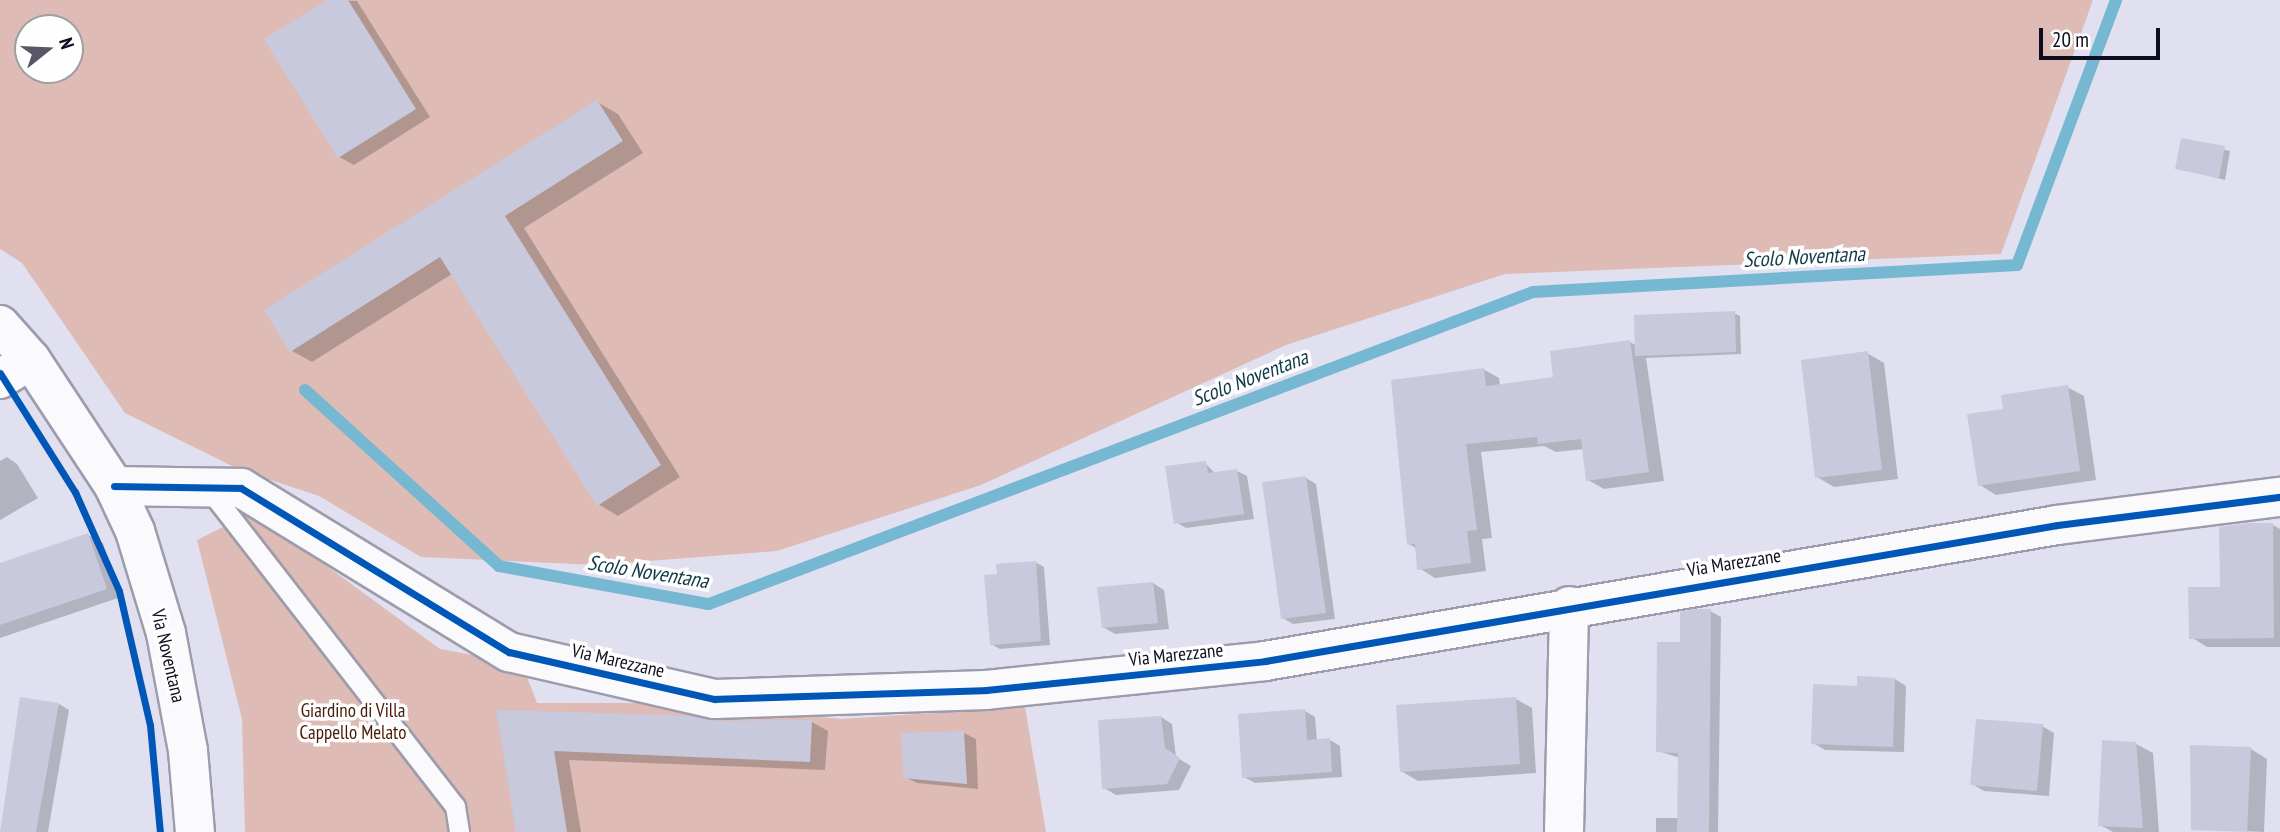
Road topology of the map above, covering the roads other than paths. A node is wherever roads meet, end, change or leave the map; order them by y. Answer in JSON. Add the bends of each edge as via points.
{"nodes":[{"id":1,"x":0,"y":324,"type":"edge"},
{"id":2,"x":15,"y":369,"type":"edge"},
{"id":3,"x":114,"y":486,"type":"junction"},
{"id":4,"x":208,"y":487,"type":"junction"},
{"id":5,"x":2280,"y":497,"type":"edge"},
{"id":6,"x":1569,"y":606,"type":"junction"},
{"id":7,"x":195,"y":832,"type":"edge"},
{"id":8,"x":459,"y":832,"type":"edge"},
{"id":9,"x":1564,"y":832,"type":"edge"}],
"edges":[{"from":1,"to":2,"type":"street","name":"Via Noventana"},
{"from":2,"to":3,"type":"street","name":"Via Noventana"},
{"from":3,"to":4,"type":"street","name":"Via Marezzane"},
{"from":3,"to":7,"type":"street","name":"Via Noventana","via":[[135,531],[166,633],[188,751]]},
{"from":4,"to":6,"type":"street","name":"Via Marezzane","via":[[241,488],[509,652],[715,699],[986,690],[1265,661]]},
{"from":4,"to":8,"type":"lane","via":[[455,806]]},
{"from":5,"to":6,"type":"street","name":"Via Marezzane","via":[[2056,525]]},
{"from":6,"to":9,"type":"street"}]}
